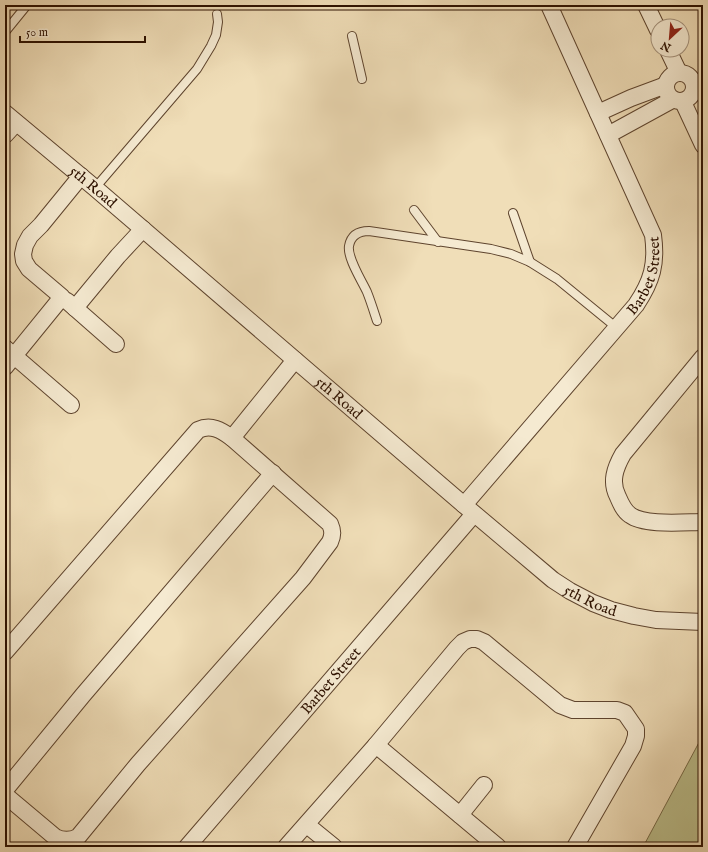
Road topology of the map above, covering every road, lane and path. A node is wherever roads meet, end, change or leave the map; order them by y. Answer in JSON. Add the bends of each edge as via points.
{"nodes":[{"id":1,"x":28,"y":5,"type":"edge"},
{"id":2,"x":549,"y":5,"type":"edge"},
{"id":3,"x":646,"y":5,"type":"edge"},
{"id":4,"x":217,"y":14,"type":"dead end"},
{"id":5,"x":652,"y":18,"type":"edge"},
{"id":6,"x":5,"y":32,"type":"edge"},
{"id":7,"x":352,"y":36,"type":"dead end"},
{"id":8,"x":672,"y":58,"type":"edge"},
{"id":9,"x":679,"y":73,"type":"junction"},
{"id":10,"x":362,"y":79,"type":"dead end"},
{"id":11,"x":666,"y":85,"type":"junction"},
{"id":12,"x":678,"y":101,"type":"junction"},
{"id":13,"x":598,"y":113,"type":"junction"},
{"id":14,"x":11,"y":118,"type":"edge"},
{"id":15,"x":5,"y":135,"type":"edge"},
{"id":16,"x":608,"y":135,"type":"junction"},
{"id":17,"x":703,"y":145,"type":"edge"},
{"id":18,"x":81,"y":176,"type":"junction"},
{"id":19,"x":95,"y":188,"type":"junction"},
{"id":20,"x":414,"y":210,"type":"dead end"},
{"id":21,"x":513,"y":213,"type":"dead end"},
{"id":22,"x":143,"y":229,"type":"junction"},
{"id":23,"x":438,"y":242,"type":"junction"},
{"id":24,"x":530,"y":262,"type":"junction"},
{"id":25,"x":62,"y":297,"type":"junction"},
{"id":26,"x":75,"y":308,"type":"junction"},
{"id":27,"x":377,"y":321,"type":"dead end"},
{"id":28,"x":617,"y":328,"type":"junction"},
{"id":29,"x":116,"y":344,"type":"dead end"},
{"id":30,"x":8,"y":357,"type":"edge"},
{"id":31,"x":703,"y":357,"type":"edge"},
{"id":32,"x":295,"y":360,"type":"junction"},
{"id":33,"x":71,"y":405,"type":"dead end"},
{"id":34,"x":232,"y":438,"type":"junction"},
{"id":35,"x":273,"y":473,"type":"junction"},
{"id":36,"x":469,"y":509,"type":"junction"},
{"id":37,"x":703,"y":522,"type":"edge"},
{"id":38,"x":703,"y":622,"type":"edge"},
{"id":39,"x":5,"y":652,"type":"edge"},
{"id":40,"x":376,"y":745,"type":"junction"},
{"id":41,"x":484,"y":785,"type":"dead end"},
{"id":42,"x":5,"y":790,"type":"edge"},
{"id":43,"x":5,"y":795,"type":"edge"},
{"id":44,"x":460,"y":815,"type":"junction"},
{"id":45,"x":307,"y":825,"type":"junction"},
{"id":46,"x":187,"y":847,"type":"edge"},
{"id":47,"x":286,"y":847,"type":"edge"},
{"id":48,"x":334,"y":847,"type":"edge"},
{"id":49,"x":498,"y":847,"type":"edge"},
{"id":50,"x":575,"y":847,"type":"edge"}],
"edges":[{"from":1,"to":6,"type":"lane"},
{"from":2,"to":13,"type":"street","name":"Barbet Street"},
{"from":3,"to":5,"type":"street"},
{"from":4,"to":19,"type":"lane","via":[[216,35],[197,69]]},
{"from":7,"to":10,"type":"lane"},
{"from":8,"to":9,"type":"street"},
{"from":9,"to":11,"type":"street","via":[[672,75]]},
{"from":9,"to":12,"type":"street","via":[[688,76],[694,83],[694,88],[691,97]]},
{"from":11,"to":12,"type":"street","via":[[667,93]]},
{"from":11,"to":13,"type":"street"},
{"from":12,"to":16,"type":"street"},
{"from":12,"to":17,"type":"street"},
{"from":13,"to":16,"type":"street","name":"Barbet Street"},
{"from":14,"to":15,"type":"street"},
{"from":14,"to":18,"type":"street","name":"5th Road"},
{"from":16,"to":28,"type":"street","name":"Barbet Street","via":[[653,235],[654,247],[650,282],[636,305]]},
{"from":18,"to":19,"type":"street","name":"5th Road"},
{"from":18,"to":25,"type":"street","via":[[30,236],[23,254],[29,269]]},
{"from":19,"to":22,"type":"street","name":"5th Road"},
{"from":20,"to":23,"type":"lane"},
{"from":21,"to":24,"type":"lane"},
{"from":22,"to":26,"type":"street"},
{"from":22,"to":32,"type":"street","name":"5th Road"},
{"from":23,"to":24,"type":"lane","via":[[491,249]]},
{"from":23,"to":27,"type":"lane","via":[[369,231],[362,231],[351,240],[350,256]]},
{"from":24,"to":28,"type":"lane"},
{"from":25,"to":26,"type":"street"},
{"from":25,"to":30,"type":"street"},
{"from":26,"to":29,"type":"street"},
{"from":28,"to":36,"type":"street","name":"Barbet Street"},
{"from":30,"to":33,"type":"street"},
{"from":31,"to":37,"type":"street","via":[[623,454],[616,465],[613,478],[615,492],[623,508],[640,520]]},
{"from":32,"to":34,"type":"street"},
{"from":32,"to":36,"type":"street","name":"5th Road"},
{"from":34,"to":35,"type":"street"},
{"from":34,"to":39,"type":"street","via":[[211,427],[198,430]]},
{"from":35,"to":42,"type":"street"},
{"from":35,"to":43,"type":"street","via":[[330,524],[332,530],[330,542],[302,578],[138,764],[78,837],[64,840],[55,837]]},
{"from":36,"to":38,"type":"street","name":"5th Road","via":[[553,580],[593,603],[641,618]]},
{"from":36,"to":46,"type":"street","name":"Barbet Street"},
{"from":40,"to":44,"type":"street"},
{"from":40,"to":45,"type":"street"},
{"from":40,"to":50,"type":"street","via":[[457,648],[470,639],[477,639],[492,647],[566,708],[617,710],[625,713],[636,729],[633,746]]},
{"from":41,"to":44,"type":"street"},
{"from":44,"to":49,"type":"street"},
{"from":45,"to":47,"type":"street"},
{"from":45,"to":48,"type":"street"}]}
